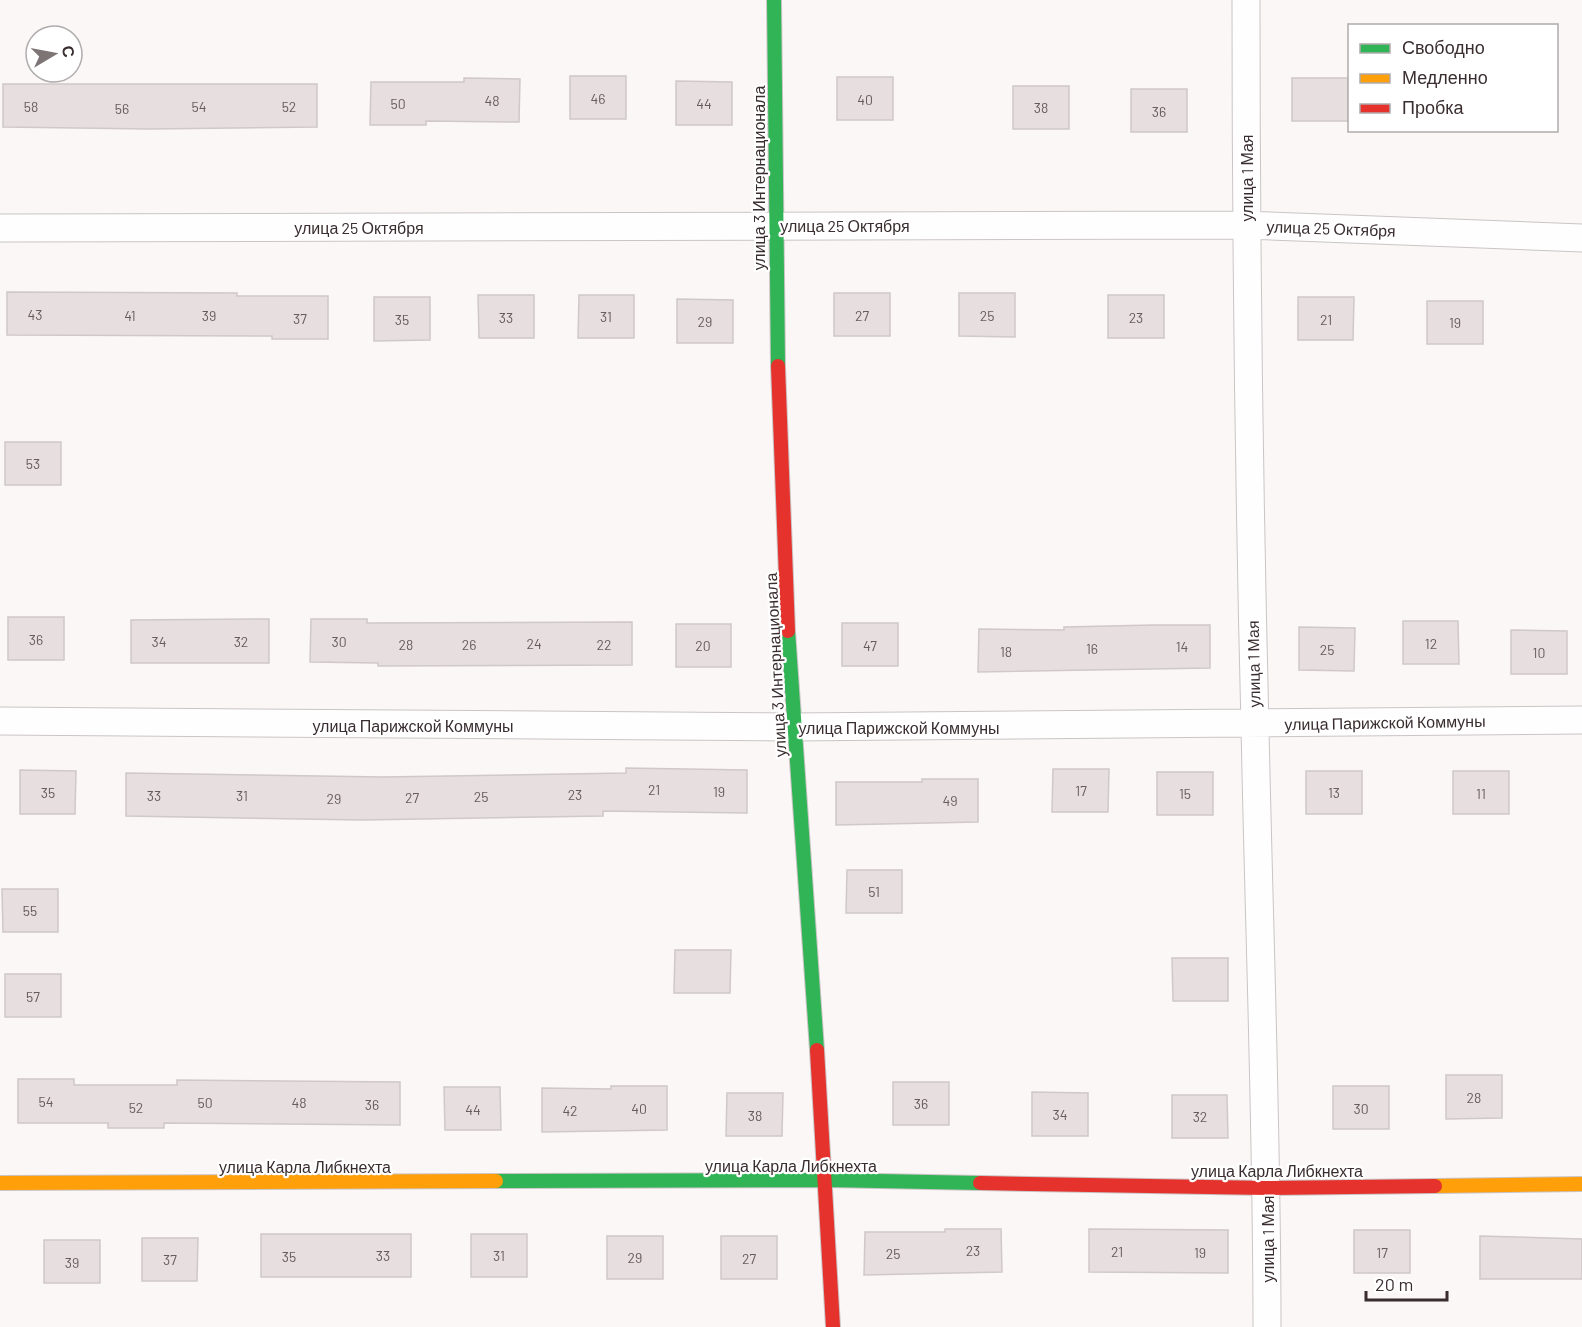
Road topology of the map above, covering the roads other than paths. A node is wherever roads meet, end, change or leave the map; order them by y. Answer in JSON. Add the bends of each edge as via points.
{"nodes":[{"id":1,"x":774,"y":0,"type":"edge"},
{"id":2,"x":1246,"y":0,"type":"edge"},
{"id":3,"x":1246,"y":225,"type":"junction"},
{"id":4,"x":774,"y":226,"type":"junction"},
{"id":5,"x":0,"y":228,"type":"edge"},
{"id":6,"x":1582,"y":238,"type":"edge"},
{"id":7,"x":1582,"y":720,"type":"edge"},
{"id":8,"x":0,"y":722,"type":"edge"},
{"id":9,"x":1254,"y":724,"type":"junction"},
{"id":10,"x":793,"y":727,"type":"junction"},
{"id":11,"x":828,"y":1180,"type":"junction"},
{"id":12,"x":0,"y":1183,"type":"edge"},
{"id":13,"x":1582,"y":1184,"type":"edge"},
{"id":14,"x":1267,"y":1188,"type":"junction"},
{"id":15,"x":833,"y":1327,"type":"edge"},
{"id":16,"x":1267,"y":1327,"type":"edge"}],
"edges":[{"from":1,"to":4,"type":"main road","name":"улица 3 Интернационала"},
{"from":2,"to":3,"type":"street","name":"улица 1 Мая"},
{"from":3,"to":4,"type":"street","name":"улица 25 Октября"},
{"from":3,"to":6,"type":"street","name":"улица 25 Октября"},
{"from":3,"to":9,"type":"street","name":"улица 1 Мая"},
{"from":4,"to":5,"type":"street","name":"улица 25 Октября"},
{"from":4,"to":10,"type":"main road","name":"улица 3 Интернационала"},
{"from":7,"to":9,"type":"street","name":"улица Парижской Коммуны"},
{"from":8,"to":10,"type":"street","name":"улица Парижской Коммуны"},
{"from":9,"to":10,"type":"street","name":"улица Парижской Коммуны"},
{"from":9,"to":14,"type":"street","name":"улица 1 Мая"},
{"from":10,"to":11,"type":"main road","name":"улица 3 Интернационала"},
{"from":11,"to":12,"type":"main road","name":"улица Карла Либкнехта"},
{"from":11,"to":14,"type":"main road","name":"улица Карла Либкнехта"},
{"from":11,"to":15,"type":"main road","name":"улица 3 Интернационала"},
{"from":13,"to":14,"type":"main road","name":"улица Карла Либкнехта"},
{"from":14,"to":16,"type":"street","name":"улица 1 Мая"}]}
